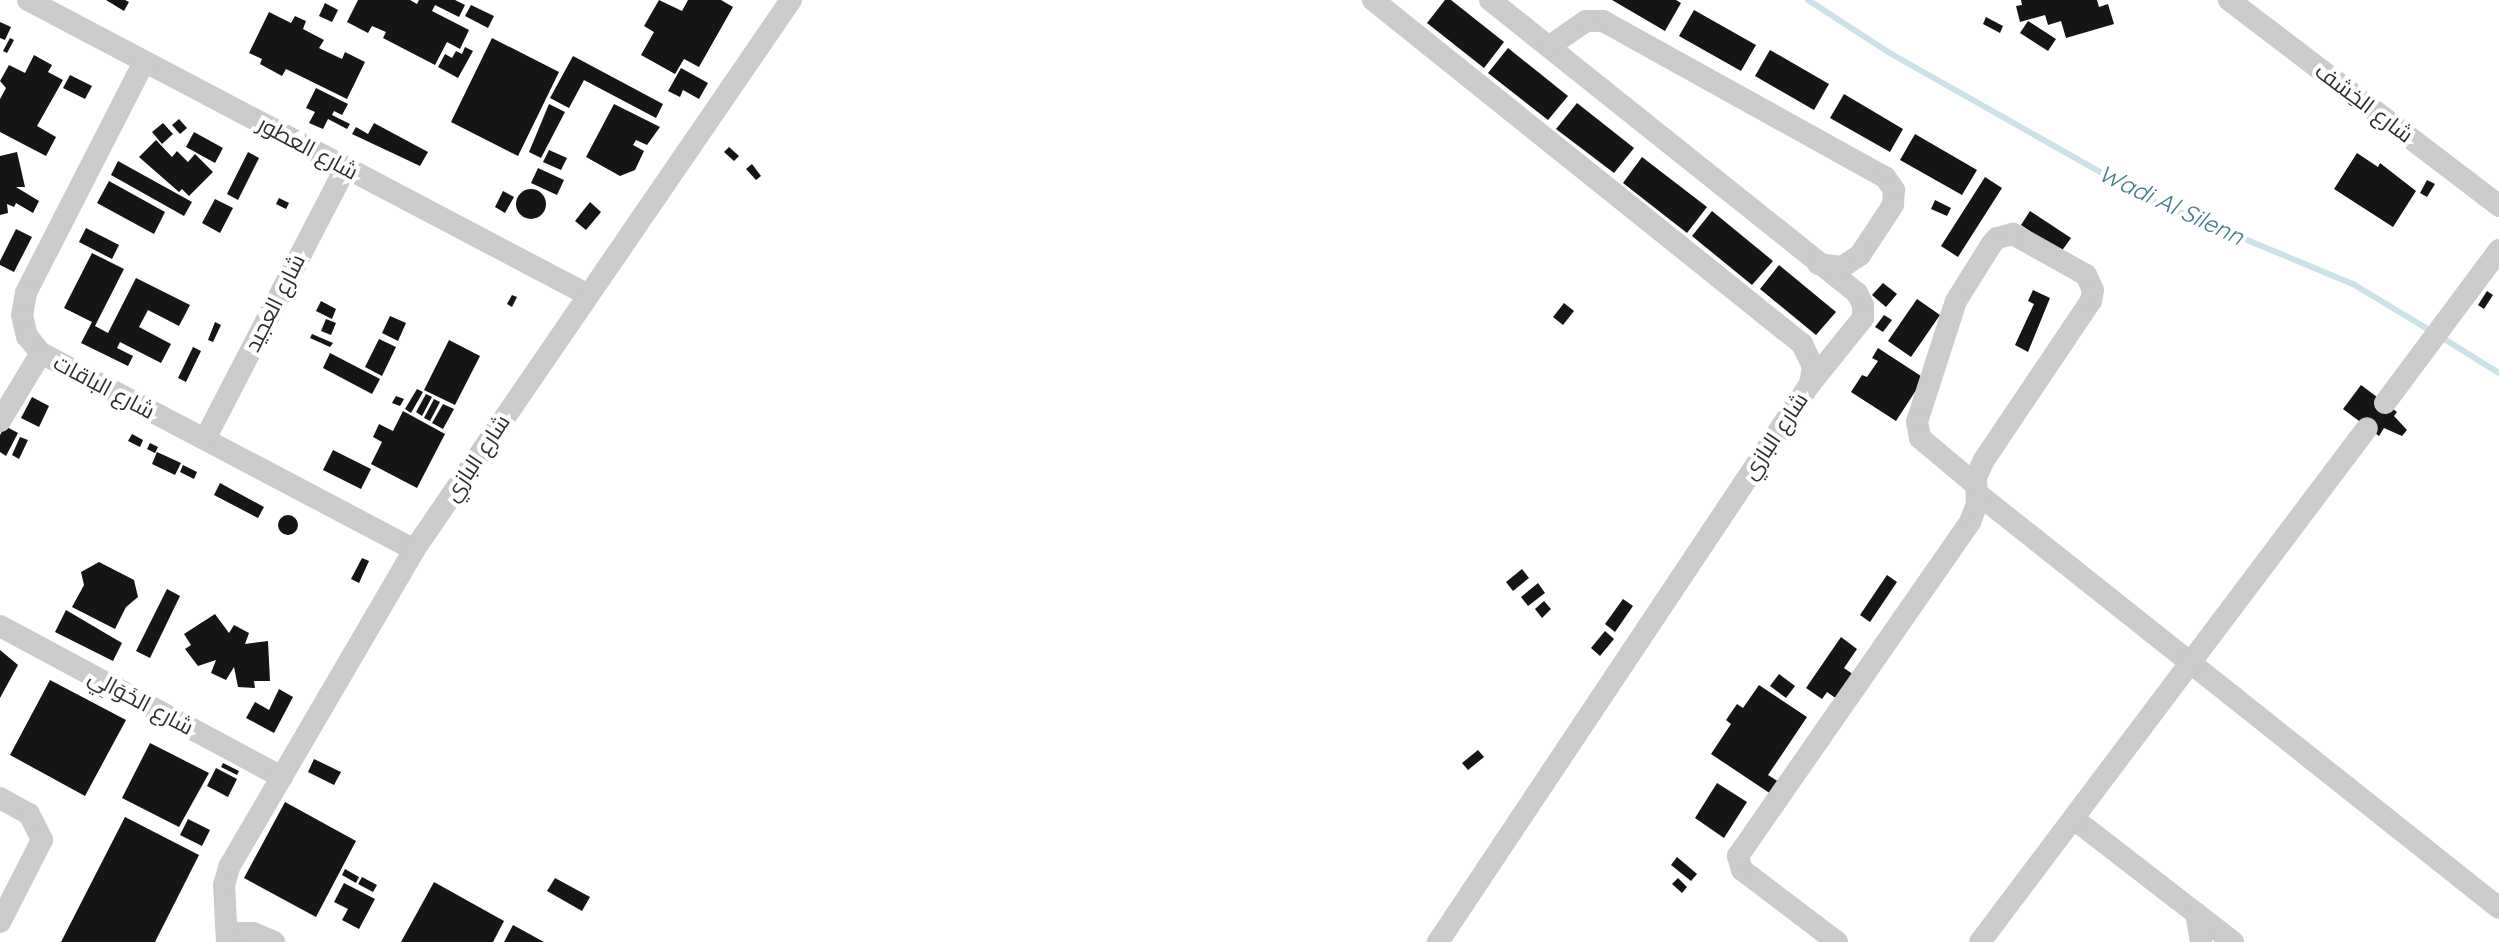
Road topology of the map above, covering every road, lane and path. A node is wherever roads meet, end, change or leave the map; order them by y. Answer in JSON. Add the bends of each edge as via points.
{"nodes":[{"id":1,"x":28,"y":0,"type":"edge"},
{"id":2,"x":791,"y":0,"type":"edge"},
{"id":3,"x":1373,"y":0,"type":"edge"},
{"id":4,"x":1490,"y":0,"type":"edge"},
{"id":5,"x":2229,"y":0,"type":"edge"},
{"id":6,"x":1550,"y":46,"type":"junction"},
{"id":7,"x":144,"y":62,"type":"junction"},
{"id":8,"x":346,"y":167,"type":"junction"},
{"id":9,"x":2499,"y":206,"type":"edge"},
{"id":10,"x":2499,"y":250,"type":"edge"},
{"id":11,"x":1818,"y":264,"type":"junction"},
{"id":12,"x":588,"y":295,"type":"junction"},
{"id":13,"x":41,"y":353,"type":"junction"},
{"id":14,"x":1810,"y":384,"type":"junction"},
{"id":15,"x":6,"y":396,"type":"edge"},
{"id":16,"x":2385,"y":403,"type":"dead end"},
{"id":17,"x":0,"y":421,"type":"edge"},
{"id":18,"x":2367,"y":428,"type":"dead end"},
{"id":19,"x":205,"y":439,"type":"junction"},
{"id":20,"x":1977,"y":489,"type":"junction"},
{"id":21,"x":414,"y":550,"type":"junction"},
{"id":22,"x":0,"y":626,"type":"edge"},
{"id":23,"x":2187,"y":663,"type":"junction"},
{"id":24,"x":282,"y":777,"type":"junction"},
{"id":25,"x":0,"y":798,"type":"edge"},
{"id":26,"x":2074,"y":819,"type":"junction"},
{"id":27,"x":7,"y":893,"type":"edge"},
{"id":28,"x":2499,"y":908,"type":"edge"},
{"id":29,"x":2196,"y":913,"type":"junction"},
{"id":30,"x":0,"y":922,"type":"edge"},
{"id":31,"x":228,"y":937,"type":"edge"},
{"id":32,"x":274,"y":942,"type":"edge"},
{"id":33,"x":1438,"y":942,"type":"edge"},
{"id":34,"x":1837,"y":942,"type":"edge"},
{"id":35,"x":1980,"y":942,"type":"edge"},
{"id":36,"x":2201,"y":942,"type":"edge"},
{"id":37,"x":2233,"y":942,"type":"edge"}],
"edges":[{"from":1,"to":7,"type":"street","name":"شارع العطور"},
{"from":2,"to":12,"type":"street","name":"شارع البازي"},
{"from":3,"to":14,"type":"street","name":"شارع البازي","via":[[1802,344],[1813,367]]},
{"from":4,"to":6,"type":"street"},
{"from":5,"to":9,"type":"street","name":"شارع الخِشف"},
{"from":6,"to":11,"type":"street"},
{"from":6,"to":11,"type":"street","via":[[1586,21],[1603,21],[1885,177],[1894,190],[1893,205],[1860,255],[1842,267]]},
{"from":7,"to":8,"type":"street","name":"شارع العطور"},
{"from":7,"to":13,"type":"street","name":"شارع الباقات","via":[[26,293],[23,326]]},
{"from":8,"to":12,"type":"street","name":"شارع العطور"},
{"from":8,"to":19,"type":"street","name":"شارع العجيد"},
{"from":10,"to":16,"type":"street"},
{"from":11,"to":14,"type":"street","via":[[1857,293],[1863,318]]},
{"from":12,"to":21,"type":"street","name":"شارع البازي"},
{"from":13,"to":15,"type":"street"},
{"from":13,"to":19,"type":"street","name":"شارع الباقات"},
{"from":14,"to":33,"type":"street","name":"شارع البازي"},
{"from":15,"to":17,"type":"street"},
{"from":18,"to":23,"type":"street"},
{"from":19,"to":21,"type":"street","name":"شارع الباقات"},
{"from":20,"to":20,"type":"street","via":[[1984,460],[2093,296],[2086,275],[2013,234],[1991,245],[1956,301],[1917,422],[1920,438]]},
{"from":20,"to":23,"type":"street"},
{"from":20,"to":34,"type":"street","via":[[1970,522],[1738,856],[1742,870]]},
{"from":21,"to":24,"type":"street","name":"شارع البازي"},
{"from":22,"to":24,"type":"street","name":"شارع الخَوَالِي"},
{"from":23,"to":26,"type":"street"},
{"from":23,"to":28,"type":"street"},
{"from":24,"to":31,"type":"street","name":"شارع البازي","via":[[229,867],[224,903]]},
{"from":25,"to":27,"type":"street","via":[[29,814],[42,840]]},
{"from":26,"to":29,"type":"street"},
{"from":26,"to":35,"type":"street"},
{"from":27,"to":30,"type":"street"},
{"from":29,"to":36,"type":"street"},
{"from":29,"to":37,"type":"street"},
{"from":31,"to":32,"type":"street","via":[[253,933]]}]}
